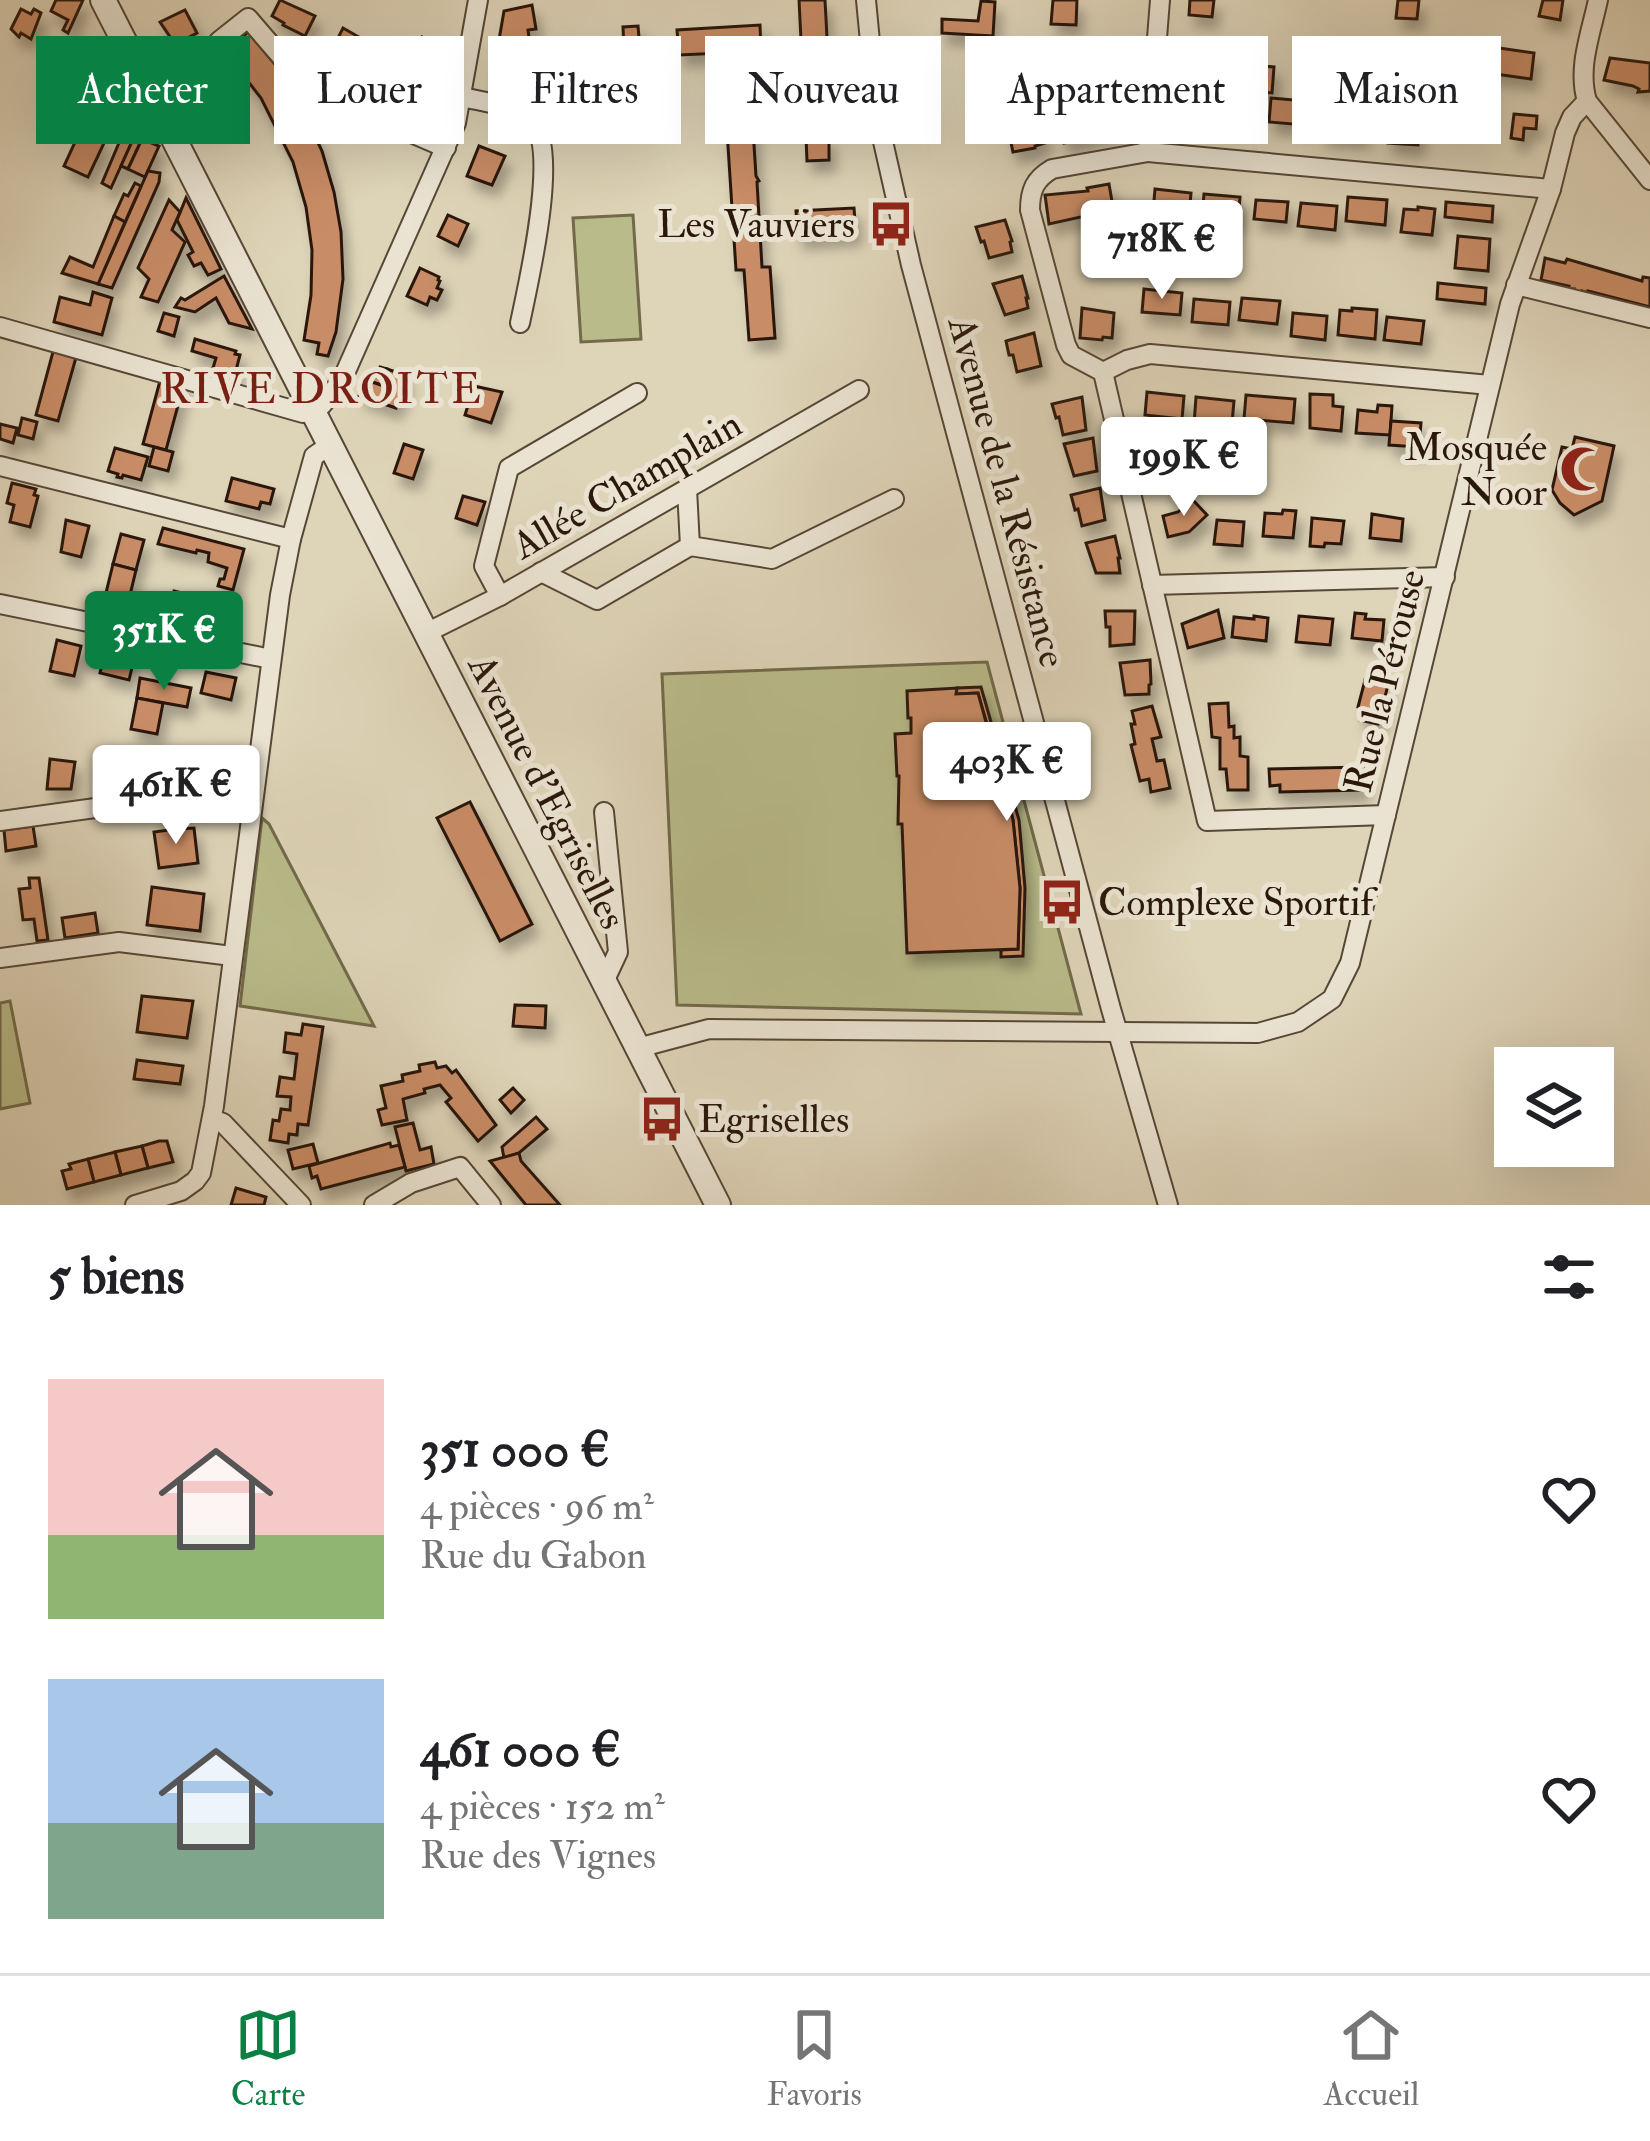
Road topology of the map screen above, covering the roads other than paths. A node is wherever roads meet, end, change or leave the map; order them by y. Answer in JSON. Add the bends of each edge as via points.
{"nodes":[{"id":1,"x":103,"y":0,"type":"edge"},
{"id":2,"x":478,"y":0,"type":"edge"},
{"id":3,"x":866,"y":0,"type":"edge"},
{"id":4,"x":1160,"y":0,"type":"edge"},
{"id":5,"x":1598,"y":0,"type":"edge"},
{"id":6,"x":121,"y":36,"type":"edge"},
{"id":7,"x":226,"y":36,"type":"edge"},
{"id":8,"x":464,"y":85,"type":"edge"},
{"id":9,"x":464,"y":98,"type":"edge"},
{"id":10,"x":1587,"y":101,"type":"junction"},
{"id":11,"x":176,"y":144,"type":"edge"},
{"id":12,"x":448,"y":144,"type":"edge"},
{"id":13,"x":446,"y":148,"type":"junction"},
{"id":14,"x":1148,"y":152,"type":"junction"},
{"id":15,"x":1650,"y":180,"type":"edge"},
{"id":16,"x":1551,"y":189,"type":"junction"},
{"id":17,"x":1516,"y":285,"type":"junction"},
{"id":18,"x":1650,"y":318,"type":"edge"},
{"id":19,"x":520,"y":323,"type":"dead end"},
{"id":20,"x":0,"y":327,"type":"edge"},
{"id":21,"x":1103,"y":372,"type":"junction"},
{"id":22,"x":1490,"y":385,"type":"junction"},
{"id":23,"x":859,"y":391,"type":"dead end"},
{"id":24,"x":637,"y":393,"type":"dead end"},
{"id":25,"x":312,"y":411,"type":"junction"},
{"id":26,"x":330,"y":445,"type":"junction"},
{"id":27,"x":0,"y":466,"type":"edge"},
{"id":28,"x":687,"y":489,"type":"junction"},
{"id":29,"x":894,"y":500,"type":"dead end"},
{"id":30,"x":291,"y":539,"type":"junction"},
{"id":31,"x":690,"y":546,"type":"junction"},
{"id":32,"x":542,"y":572,"type":"junction"},
{"id":33,"x":1445,"y":577,"type":"junction"},
{"id":34,"x":1153,"y":585,"type":"junction"},
{"id":35,"x":500,"y":596,"type":"junction"},
{"id":36,"x":0,"y":604,"type":"edge"},
{"id":37,"x":426,"y":633,"type":"junction"},
{"id":38,"x":271,"y":659,"type":"junction"},
{"id":39,"x":253,"y":790,"type":"junction"},
{"id":40,"x":604,"y":812,"type":"dead end"},
{"id":41,"x":1386,"y":815,"type":"junction"},
{"id":42,"x":0,"y":821,"type":"edge"},
{"id":43,"x":232,"y":956,"type":"junction"},
{"id":44,"x":0,"y":958,"type":"edge"},
{"id":45,"x":604,"y":982,"type":"junction"},
{"id":46,"x":1118,"y":1033,"type":"junction"},
{"id":47,"x":638,"y":1048,"type":"junction"},
{"id":48,"x":212,"y":1119,"type":"junction"},
{"id":49,"x":135,"y":1205,"type":"edge"},
{"id":50,"x":301,"y":1205,"type":"edge"},
{"id":51,"x":374,"y":1205,"type":"edge"},
{"id":52,"x":491,"y":1205,"type":"edge"},
{"id":53,"x":718,"y":1205,"type":"edge"},
{"id":54,"x":1168,"y":1205,"type":"edge"}],
"edges":[{"from":1,"to":6,"type":"street","name":"Avenue d'Egriselles"},
{"from":2,"to":8,"type":"street"},
{"from":3,"to":46,"type":"street","name":"Avenue de la Résistance","via":[[877,115],[911,265]]},
{"from":4,"to":14,"type":"street"},
{"from":5,"to":10,"type":"street","via":[[1583,69]]},
{"from":7,"to":13,"type":"street","via":[[248,17],[309,89]]},
{"from":9,"to":19,"type":"street","via":[[523,114],[542,142],[542,205]]},
{"from":10,"to":15,"type":"street"},
{"from":10,"to":16,"type":"street","name":"Rue la Pérouse","via":[[1572,117]]},
{"from":11,"to":25,"type":"street","name":"Avenue d'Egriselles"},
{"from":12,"to":13,"type":"street"},
{"from":13,"to":25,"type":"street","via":[[342,380]]},
{"from":14,"to":16,"type":"street"},
{"from":14,"to":21,"type":"street","via":[[1052,169],[1030,193],[1066,345]]},
{"from":16,"to":17,"type":"street","name":"Rue la Pérouse"},
{"from":17,"to":18,"type":"street"},
{"from":17,"to":22,"type":"street","name":"Rue la Pérouse"},
{"from":20,"to":25,"type":"street"},
{"from":21,"to":22,"type":"street","via":[[1150,354]]},
{"from":21,"to":34,"type":"street"},
{"from":22,"to":33,"type":"street","name":"Rue la Pérouse"},
{"from":23,"to":28,"type":"street","name":"Allée Champlain"},
{"from":24,"to":35,"type":"street","via":[[509,467],[484,566]]},
{"from":25,"to":26,"type":"street","name":"Avenue d'Egriselles"},
{"from":26,"to":30,"type":"street","via":[[314,456]]},
{"from":26,"to":37,"type":"street","name":"Avenue d'Egriselles"},
{"from":27,"to":30,"type":"street"},
{"from":28,"to":31,"type":"street"},
{"from":28,"to":32,"type":"street","name":"Allée Champlain"},
{"from":29,"to":31,"type":"street","via":[[772,559]]},
{"from":30,"to":38,"type":"street"},
{"from":31,"to":32,"type":"street","via":[[597,600]]},
{"from":32,"to":35,"type":"street","name":"Allée Champlain"},
{"from":33,"to":34,"type":"street"},
{"from":33,"to":41,"type":"street","name":"Rue la Pérouse"},
{"from":34,"to":41,"type":"street","via":[[1207,821]]},
{"from":35,"to":37,"type":"street","name":"Allée Champlain"},
{"from":36,"to":38,"type":"street"},
{"from":37,"to":45,"type":"street","name":"Avenue d'Egriselles"},
{"from":38,"to":39,"type":"street"},
{"from":39,"to":42,"type":"street"},
{"from":39,"to":43,"type":"street"},
{"from":40,"to":45,"type":"street","via":[[618,952]]},
{"from":41,"to":46,"type":"street","name":"Rue la Pérouse","via":[[1351,964],[1331,999],[1298,1022],[1258,1033]]},
{"from":43,"to":44,"type":"street","via":[[119,942]]},
{"from":43,"to":48,"type":"street"},
{"from":45,"to":47,"type":"street","name":"Avenue d'Egriselles"},
{"from":46,"to":47,"type":"street","name":"Rue la Pérouse","via":[[709,1029]]},
{"from":46,"to":54,"type":"street","name":"Avenue de la Résistance"},
{"from":47,"to":53,"type":"street","name":"Avenue d'Egriselles"},
{"from":48,"to":49,"type":"street","via":[[201,1173],[188,1189]]},
{"from":48,"to":50,"type":"street"},
{"from":51,"to":52,"type":"street","via":[[460,1167]]}]}
